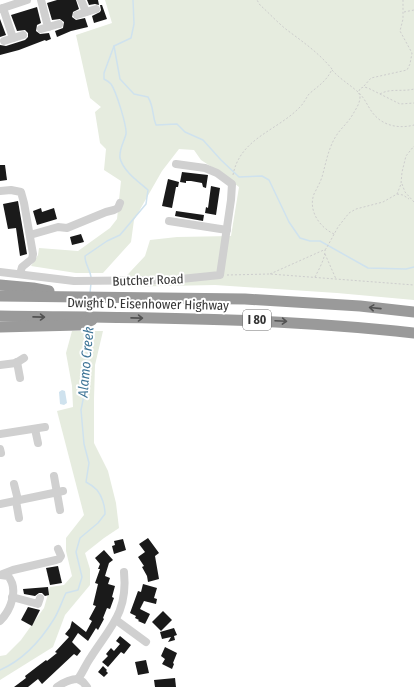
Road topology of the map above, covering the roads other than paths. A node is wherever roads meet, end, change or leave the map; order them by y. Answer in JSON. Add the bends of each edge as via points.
{"nodes":[{"id":1,"x":27,"y":0,"type":"edge"},
{"id":2,"x":41,"y":0,"type":"edge"},
{"id":3,"x":81,"y":0,"type":"edge"},
{"id":4,"x":2,"y":8,"type":"edge"},
{"id":5,"x":96,"y":9,"type":"dead end"},
{"id":6,"x":86,"y":12,"type":"junction"},
{"id":7,"x":77,"y":15,"type":"dead end"},
{"id":8,"x":59,"y":24,"type":"dead end"},
{"id":9,"x":23,"y":35,"type":"dead end"},
{"id":10,"x":13,"y":38,"type":"junction"},
{"id":11,"x":4,"y":41,"type":"dead end"},
{"id":12,"x":176,"y":164,"type":"dead end"},
{"id":13,"x":0,"y":191,"type":"edge"},
{"id":14,"x":120,"y":203,"type":"dead end"},
{"id":15,"x":169,"y":221,"type":"dead end"},
{"id":16,"x":227,"y":230,"type":"junction"},
{"id":17,"x":30,"y":235,"type":"junction"},
{"id":18,"x":0,"y":272,"type":"edge"},
{"id":19,"x":20,"y":274,"type":"junction"},
{"id":20,"x":0,"y":285,"type":"edge"},
{"id":21,"x":0,"y":296,"type":"edge"},
{"id":22,"x":77,"y":296,"type":"junction"},
{"id":23,"x":414,"y":312,"type":"edge"},
{"id":24,"x":0,"y":316,"type":"edge"},
{"id":25,"x":79,"y":321,"type":"junction"},
{"id":26,"x":0,"y":327,"type":"edge"},
{"id":27,"x":414,"y":333,"type":"edge"},
{"id":28,"x":0,"y":365,"type":"edge"},
{"id":29,"x":20,"y":378,"type":"dead end"},
{"id":30,"x":45,"y":427,"type":"dead end"},
{"id":31,"x":35,"y":428,"type":"junction"},
{"id":32,"x":0,"y":434,"type":"edge"},
{"id":33,"x":38,"y":443,"type":"dead end"},
{"id":34,"x":54,"y":476,"type":"dead end"},
{"id":35,"x":14,"y":484,"type":"dead end"},
{"id":36,"x":60,"y":492,"type":"junction"},
{"id":37,"x":17,"y":501,"type":"junction"},
{"id":38,"x":0,"y":504,"type":"edge"},
{"id":39,"x":60,"y":510,"type":"dead end"},
{"id":40,"x":19,"y":518,"type":"dead end"},
{"id":41,"x":58,"y":549,"type":"dead end"},
{"id":42,"x":124,"y":572,"type":"dead end"},
{"id":43,"x":0,"y":575,"type":"edge"},
{"id":44,"x":12,"y":597,"type":"junction"},
{"id":45,"x":40,"y":598,"type":"dead end"},
{"id":46,"x":116,"y":620,"type":"junction"},
{"id":47,"x":0,"y":621,"type":"edge"},
{"id":48,"x":146,"y":642,"type":"dead end"},
{"id":49,"x":78,"y":679,"type":"junction"},
{"id":50,"x":57,"y":687,"type":"edge"},
{"id":51,"x":87,"y":687,"type":"edge"}],
"edges":[{"from":1,"to":4,"type":"street"},
{"from":2,"to":8,"type":"street","via":[[45,28]]},
{"from":3,"to":6,"type":"street"},
{"from":4,"to":10,"type":"street"},
{"from":5,"to":6,"type":"street"},
{"from":6,"to":7,"type":"street"},
{"from":9,"to":10,"type":"street"},
{"from":10,"to":11,"type":"street"},
{"from":12,"to":16,"type":"street","via":[[205,168],[232,184]]},
{"from":13,"to":17,"type":"street","via":[[21,192]]},
{"from":14,"to":17,"type":"street","via":[[114,210],[67,228],[58,227]]},
{"from":15,"to":16,"type":"street"},
{"from":16,"to":19,"type":"street","name":"Butcher Road","via":[[220,275],[171,280],[74,281]]},
{"from":17,"to":19,"type":"street","via":[[32,259],[22,267]]},
{"from":18,"to":19,"type":"street","name":"Butcher Road"},
{"from":20,"to":22,"type":"highway"},
{"from":21,"to":22,"type":"highway","name":"Dwight D. Eisenhower Highway","number":"I 80"},
{"from":23,"to":22,"type":"highway","name":"Dwight D. Eisenhower Highway","number":"I 80","one_way":true,"via":[[282,300]]},
{"from":24,"to":25,"type":"highway","name":"Dwight D. Eisenhower Highway","one_way":true},
{"from":25,"to":26,"type":"highway"},
{"from":25,"to":27,"type":"highway","name":"Dwight D. Eisenhower Highway","number":"I 80","one_way":true,"via":[[98,317],[204,318],[282,321]]},
{"from":28,"to":29,"type":"street","via":[[20,360]]},
{"from":30,"to":31,"type":"street"},
{"from":31,"to":32,"type":"street"},
{"from":31,"to":33,"type":"street"},
{"from":34,"to":36,"type":"street"},
{"from":35,"to":37,"type":"street"},
{"from":36,"to":37,"type":"street"},
{"from":36,"to":39,"type":"street"},
{"from":37,"to":38,"type":"street"},
{"from":37,"to":40,"type":"street"},
{"from":41,"to":43,"type":"street","via":[[61,556],[59,559]]},
{"from":42,"to":46,"type":"street","via":[[124,598]]},
{"from":43,"to":44,"type":"street","via":[[8,576],[13,582]]},
{"from":44,"to":45,"type":"street","via":[[38,604]]},
{"from":44,"to":47,"type":"street","via":[[8,610]]},
{"from":46,"to":48,"type":"street"},
{"from":46,"to":49,"type":"street"},
{"from":49,"to":50,"type":"street","via":[[67,681]]},
{"from":49,"to":51,"type":"street"}]}
